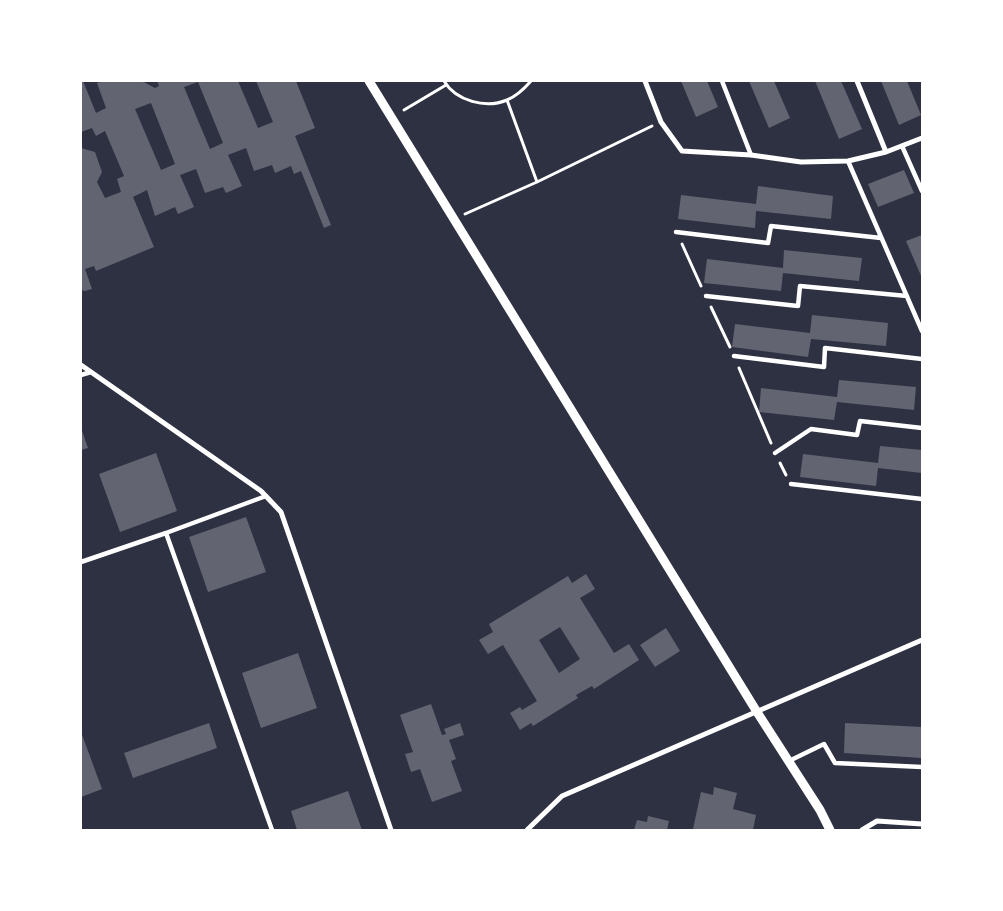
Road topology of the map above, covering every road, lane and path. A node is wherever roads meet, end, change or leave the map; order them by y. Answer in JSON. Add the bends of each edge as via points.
{"nodes":[{"id":1,"x":369,"y":81,"type":"edge"},
{"id":2,"x":531,"y":81,"type":"edge"},
{"id":3,"x":644,"y":81,"type":"edge"},
{"id":4,"x":722,"y":81,"type":"edge"},
{"id":5,"x":857,"y":81,"type":"edge"},
{"id":6,"x":445,"y":83,"type":"edge"},
{"id":7,"x":507,"y":100,"type":"junction"},
{"id":8,"x":391,"y":118,"type":"junction"},
{"id":9,"x":662,"y":122,"type":"junction"},
{"id":10,"x":922,"y":138,"type":"edge"},
{"id":11,"x":902,"y":146,"type":"junction"},
{"id":12,"x":886,"y":152,"type":"junction"},
{"id":13,"x":751,"y":156,"type":"junction"},
{"id":14,"x":848,"y":161,"type":"junction"},
{"id":15,"x":537,"y":182,"type":"junction"},
{"id":16,"x":922,"y":192,"type":"edge"},
{"id":17,"x":454,"y":219,"type":"junction"},
{"id":18,"x":676,"y":232,"type":"dead end"},
{"id":19,"x":881,"y":238,"type":"junction"},
{"id":20,"x":706,"y":296,"type":"dead end"},
{"id":21,"x":907,"y":296,"type":"junction"},
{"id":22,"x":922,"y":331,"type":"edge"},
{"id":23,"x":734,"y":356,"type":"dead end"},
{"id":24,"x":922,"y":359,"type":"edge"},
{"id":25,"x":81,"y":365,"type":"edge"},
{"id":26,"x":90,"y":372,"type":"junction"},
{"id":27,"x":81,"y":375,"type":"edge"},
{"id":28,"x":922,"y":428,"type":"edge"},
{"id":29,"x":775,"y":453,"type":"dead end"},
{"id":30,"x":791,"y":484,"type":"dead end"},
{"id":31,"x":266,"y":496,"type":"junction"},
{"id":32,"x":922,"y":499,"type":"edge"},
{"id":33,"x":166,"y":533,"type":"junction"},
{"id":34,"x":81,"y":562,"type":"edge"},
{"id":35,"x":922,"y":640,"type":"edge"},
{"id":36,"x":756,"y":712,"type":"junction"},
{"id":37,"x":789,"y":762,"type":"junction"},
{"id":38,"x":922,"y":767,"type":"edge"},
{"id":39,"x":922,"y":824,"type":"edge"},
{"id":40,"x":272,"y":830,"type":"edge"},
{"id":41,"x":392,"y":830,"type":"edge"},
{"id":42,"x":527,"y":830,"type":"edge"},
{"id":43,"x":830,"y":830,"type":"edge"},
{"id":44,"x":862,"y":830,"type":"edge"}],
"edges":[{"from":1,"to":8,"type":"street"},
{"from":2,"to":7,"type":"path"},
{"from":3,"to":9,"type":"street"},
{"from":4,"to":13,"type":"street"},
{"from":5,"to":12,"type":"street"},
{"from":6,"to":7,"type":"path","via":[[467,100],[480,103]]},
{"from":6,"to":8,"type":"path"},
{"from":7,"to":15,"type":"path"},
{"from":8,"to":17,"type":"street"},
{"from":9,"to":13,"type":"street","via":[[682,151]]},
{"from":9,"to":15,"type":"path"},
{"from":10,"to":11,"type":"street"},
{"from":11,"to":12,"type":"street"},
{"from":11,"to":16,"type":"street"},
{"from":12,"to":14,"type":"street"},
{"from":13,"to":14,"type":"street","via":[[801,162]]},
{"from":14,"to":19,"type":"street"},
{"from":15,"to":17,"type":"path"},
{"from":17,"to":36,"type":"street"},
{"from":18,"to":19,"type":"street","via":[[768,242],[771,226]]},
{"from":19,"to":21,"type":"street"},
{"from":20,"to":21,"type":"street","via":[[798,306],[800,286]]},
{"from":21,"to":22,"type":"street"},
{"from":23,"to":24,"type":"street","via":[[824,368],[825,348]]},
{"from":25,"to":26,"type":"street"},
{"from":26,"to":27,"type":"street"},
{"from":26,"to":31,"type":"street"},
{"from":28,"to":29,"type":"street","via":[[860,421],[857,434],[812,429]]},
{"from":30,"to":32,"type":"street"},
{"from":31,"to":33,"type":"street"},
{"from":31,"to":41,"type":"street","via":[[281,512]]},
{"from":33,"to":34,"type":"street"},
{"from":33,"to":40,"type":"street"},
{"from":35,"to":36,"type":"street"},
{"from":36,"to":37,"type":"street"},
{"from":36,"to":42,"type":"street","via":[[562,796]]},
{"from":37,"to":38,"type":"street","via":[[824,744],[835,763]]},
{"from":37,"to":43,"type":"street"},
{"from":39,"to":44,"type":"street","via":[[877,821]]}]}
